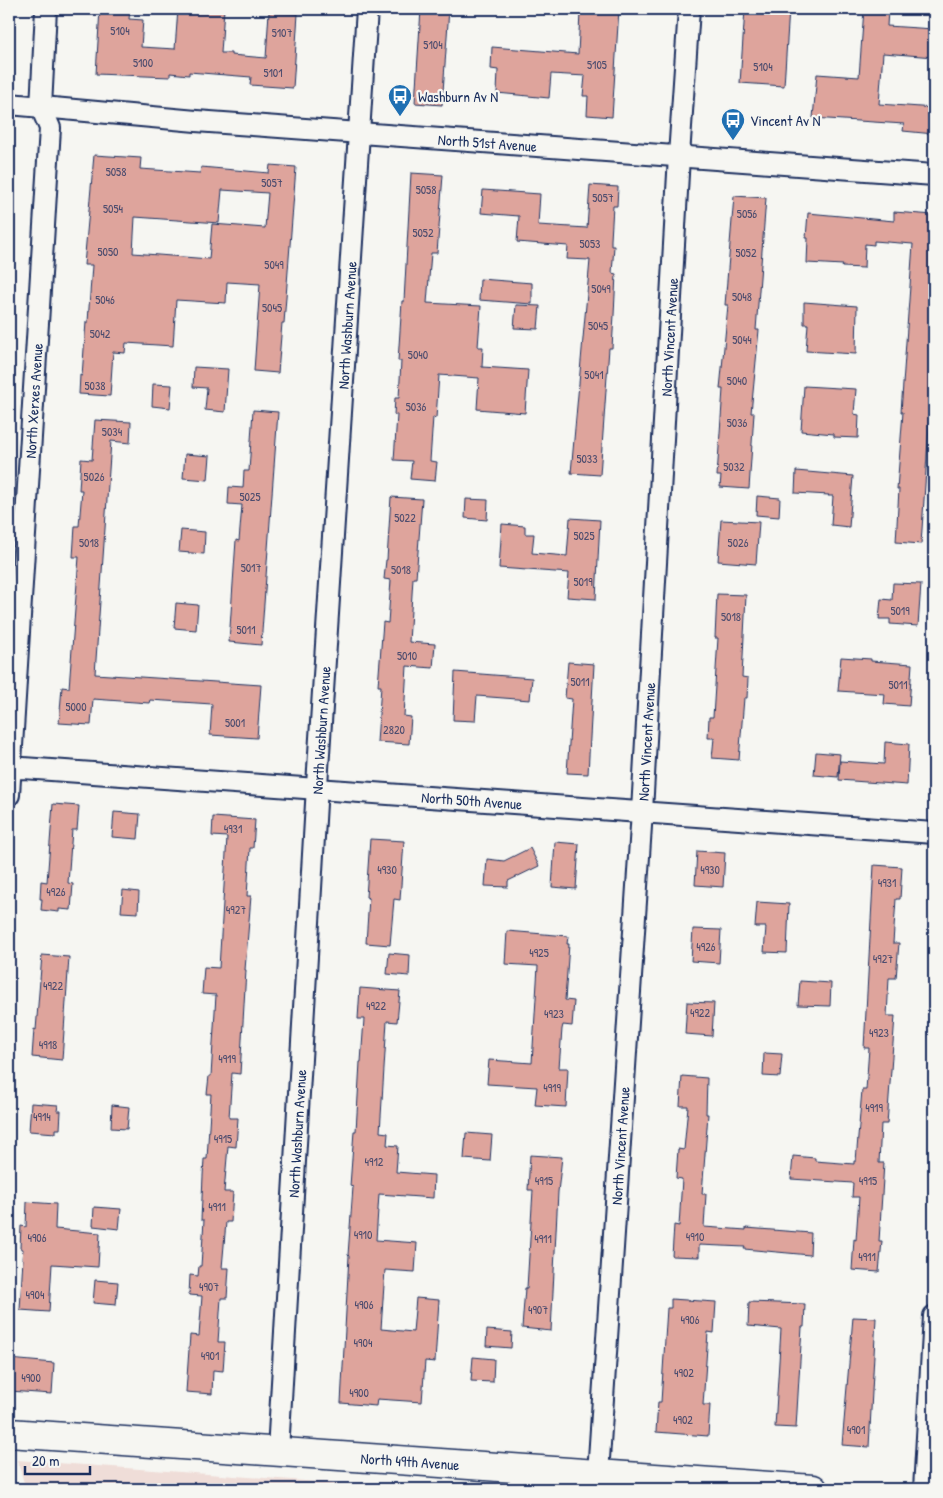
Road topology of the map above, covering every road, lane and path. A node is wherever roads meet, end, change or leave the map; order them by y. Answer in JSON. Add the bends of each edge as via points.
{"nodes":[{"id":1,"x":46,"y":9,"type":"edge"},
{"id":2,"x":367,"y":9,"type":"edge"},
{"id":3,"x":689,"y":9,"type":"edge"},
{"id":4,"x":9,"y":104,"type":"edge"},
{"id":5,"x":41,"y":107,"type":"junction"},
{"id":6,"x":359,"y":132,"type":"junction"},
{"id":7,"x":679,"y":156,"type":"junction"},
{"id":8,"x":934,"y":175,"type":"edge"},
{"id":9,"x":11,"y":769,"type":"junction"},
{"id":10,"x":317,"y":790,"type":"junction"},
{"id":11,"x":9,"y":795,"type":"edge"},
{"id":12,"x":642,"y":811,"type":"junction"},
{"id":13,"x":934,"y":834,"type":"edge"},
{"id":14,"x":934,"y":1316,"type":"edge"},
{"id":15,"x":9,"y":1433,"type":"edge"},
{"id":16,"x":278,"y":1451,"type":"junction"},
{"id":17,"x":598,"y":1474,"type":"junction"},
{"id":18,"x":813,"y":1489,"type":"edge"},
{"id":19,"x":924,"y":1489,"type":"edge"}],
"edges":[{"from":1,"to":5,"type":"street","name":"North Xerxes Avenue"},
{"from":2,"to":6,"type":"street","name":"North Washburn Avenue"},
{"from":3,"to":7,"type":"street","name":"North Vincent Avenue"},
{"from":4,"to":5,"type":"street","name":"North 51st Avenue"},
{"from":5,"to":6,"type":"street","name":"North 51st Avenue","via":[[196,122]]},
{"from":5,"to":9,"type":"street","name":"North Xerxes Avenue","via":[[50,128]]},
{"from":6,"to":7,"type":"street","name":"North 51st Avenue"},
{"from":6,"to":10,"type":"street","name":"North Washburn Avenue"},
{"from":7,"to":8,"type":"street","name":"North 51st Avenue"},
{"from":7,"to":12,"type":"street","name":"North Vincent Avenue"},
{"from":9,"to":10,"type":"street","name":"North 50th Avenue"},
{"from":9,"to":11,"type":"street","name":"North Xerxes Avenue"},
{"from":10,"to":12,"type":"street","name":"North 50th Avenue"},
{"from":10,"to":16,"type":"street","name":"North Washburn Avenue"},
{"from":12,"to":13,"type":"street","name":"North 50th Avenue"},
{"from":12,"to":17,"type":"street","name":"North Vincent Avenue"},
{"from":14,"to":19,"type":"street"},
{"from":15,"to":16,"type":"street","name":"North 49th Avenue"},
{"from":16,"to":17,"type":"street","name":"North 49th Avenue"},
{"from":17,"to":18,"type":"street","name":"North 49th Avenue"}]}
